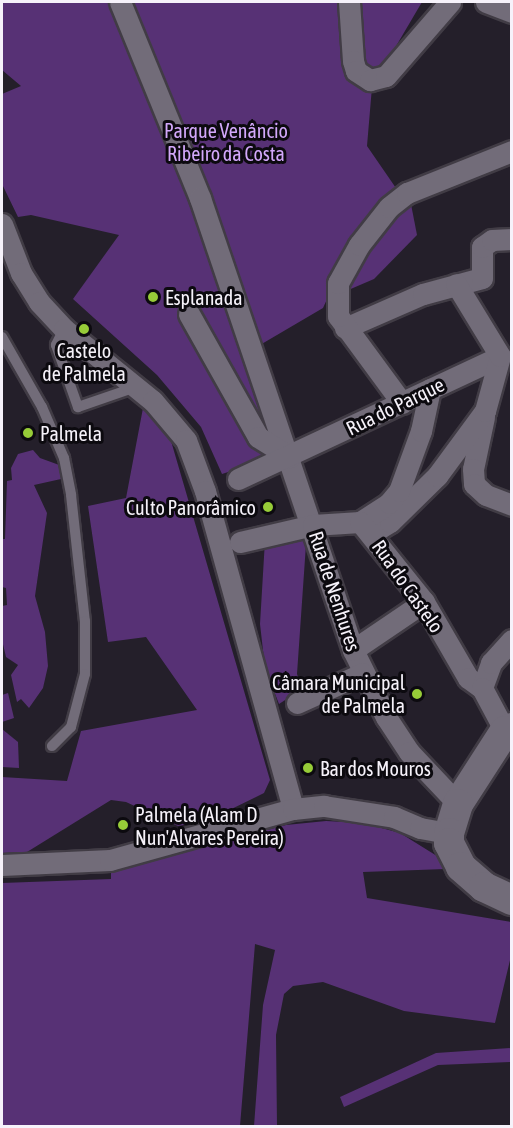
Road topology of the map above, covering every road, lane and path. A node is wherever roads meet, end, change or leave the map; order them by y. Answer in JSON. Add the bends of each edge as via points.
{"nodes":[{"id":1,"x":120,"y":2,"type":"edge"},
{"id":2,"x":349,"y":2,"type":"edge"},
{"id":3,"x":450,"y":2,"type":"edge"},
{"id":4,"x":486,"y":2,"type":"edge"},
{"id":5,"x":512,"y":12,"type":"edge"},
{"id":6,"x":512,"y":150,"type":"edge"},
{"id":7,"x":2,"y":224,"type":"edge"},
{"id":8,"x":512,"y":239,"type":"edge"},
{"id":9,"x":456,"y":284,"type":"junction"},
{"id":10,"x":189,"y":314,"type":"dead end"},
{"id":11,"x":345,"y":328,"type":"junction"},
{"id":12,"x":64,"y":329,"type":"junction"},
{"id":13,"x":2,"y":337,"type":"edge"},
{"id":14,"x":500,"y":356,"type":"junction"},
{"id":15,"x":136,"y":387,"type":"junction"},
{"id":16,"x":430,"y":389,"type":"junction"},
{"id":17,"x":402,"y":403,"type":"junction"},
{"id":18,"x":485,"y":411,"type":"junction"},
{"id":19,"x":290,"y":457,"type":"junction"},
{"id":20,"x":238,"y":479,"type":"dead end"},
{"id":21,"x":512,"y":505,"type":"edge"},
{"id":22,"x":360,"y":522,"type":"junction"},
{"id":23,"x":313,"y":525,"type":"junction"},
{"id":24,"x":240,"y":542,"type":"dead end"},
{"id":25,"x":424,"y":602,"type":"junction"},
{"id":26,"x":508,"y":644,"type":"edge"},
{"id":27,"x":353,"y":650,"type":"junction"},
{"id":28,"x":363,"y":673,"type":"junction"},
{"id":29,"x":482,"y":688,"type":"junction"},
{"id":30,"x":297,"y":703,"type":"dead end"},
{"id":31,"x":508,"y":730,"type":"edge"},
{"id":32,"x":52,"y":746,"type":"dead end"},
{"id":33,"x":458,"y":804,"type":"junction"},
{"id":34,"x":293,"y":809,"type":"junction"},
{"id":35,"x":448,"y":833,"type":"junction"},
{"id":36,"x":2,"y":865,"type":"edge"},
{"id":37,"x":512,"y":900,"type":"edge"}],
"edges":[{"from":1,"to":19,"type":"street","name":"Rua de Nenhures","via":[[200,198]]},
{"from":2,"to":3,"type":"street","via":[[349,35],[356,71],[370,80],[378,80],[393,70]]},
{"from":4,"to":5,"type":"street"},
{"from":6,"to":11,"type":"street","via":[[407,193],[389,207],[359,245],[338,283],[336,301]]},
{"from":7,"to":12,"type":"street","via":[[15,276]]},
{"from":8,"to":9,"type":"street","via":[[492,240],[482,247],[482,278]]},
{"from":9,"to":11,"type":"street"},
{"from":9,"to":14,"type":"street"},
{"from":10,"to":19,"type":"street","via":[[258,437]]},
{"from":11,"to":17,"type":"street"},
{"from":12,"to":15,"type":"street"},
{"from":12,"to":15,"type":"lane","via":[[56,345],[78,407]]},
{"from":13,"to":32,"type":"lane","via":[[42,407],[64,459],[71,495],[85,621],[85,674],[71,727]]},
{"from":14,"to":16,"type":"street","name":"Rua do Parque"},
{"from":14,"to":18,"type":"street"},
{"from":15,"to":34,"type":"street","via":[[171,420],[197,464]]},
{"from":16,"to":17,"type":"street","name":"Rua do Parque"},
{"from":16,"to":22,"type":"street","via":[[403,483],[389,503]]},
{"from":17,"to":19,"type":"street","name":"Rua do Parque"},
{"from":18,"to":21,"type":"street","via":[[473,470],[474,484],[486,495]]},
{"from":18,"to":22,"type":"street","via":[[437,476],[390,522],[380,528]]},
{"from":19,"to":20,"type":"street","name":"Rua do Parque"},
{"from":19,"to":23,"type":"street","name":"Rua de Nenhures"},
{"from":22,"to":23,"type":"street","name":"Rua do Castelo"},
{"from":22,"to":25,"type":"street","name":"Rua do Castelo"},
{"from":23,"to":24,"type":"street","name":"Rua do Castelo"},
{"from":23,"to":27,"type":"street","name":"Rua de Nenhures"},
{"from":25,"to":27,"type":"street"},
{"from":25,"to":29,"type":"street","name":"Rua do Castelo","via":[[468,678]]},
{"from":26,"to":29,"type":"street","via":[[491,663]]},
{"from":27,"to":28,"type":"street","name":"Rua de Nenhures"},
{"from":28,"to":30,"type":"street"},
{"from":28,"to":33,"type":"street","name":"Rua de Nenhures","via":[[409,752]]},
{"from":29,"to":31,"type":"street","name":"Rua do Castelo"},
{"from":31,"to":33,"type":"street"},
{"from":33,"to":35,"type":"street"},
{"from":34,"to":35,"type":"street","via":[[354,808]]},
{"from":34,"to":36,"type":"street","via":[[110,860]]},
{"from":35,"to":37,"type":"street","via":[[462,867],[484,887]]}]}
